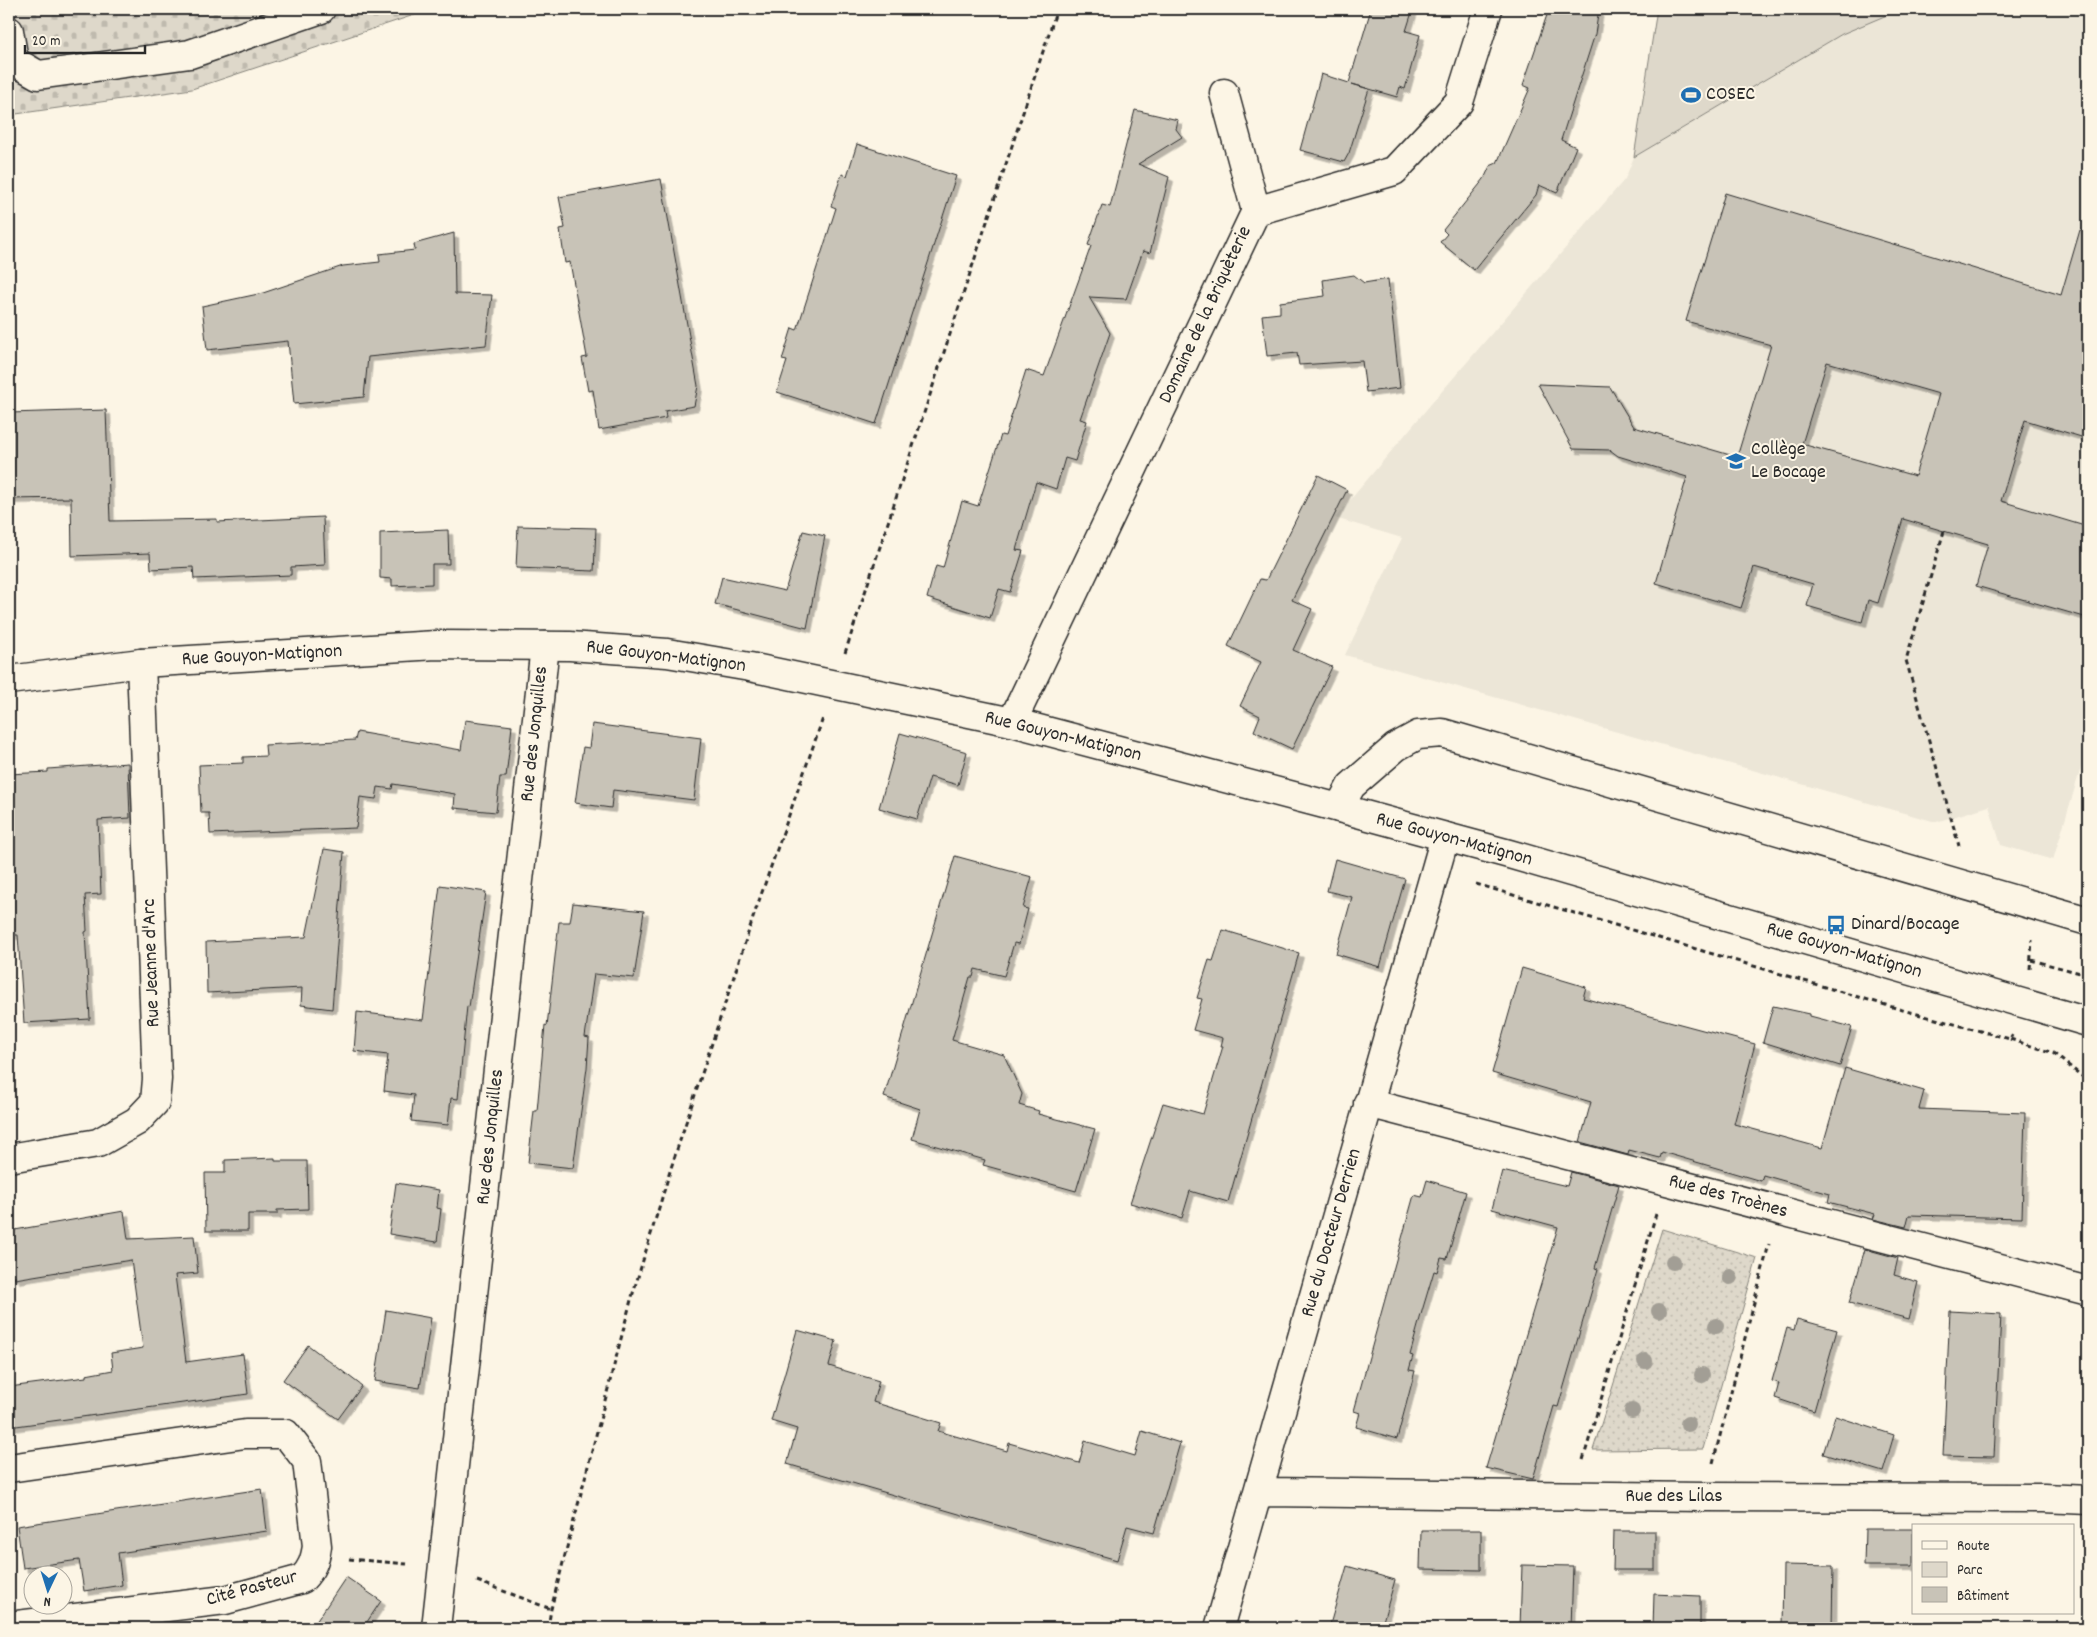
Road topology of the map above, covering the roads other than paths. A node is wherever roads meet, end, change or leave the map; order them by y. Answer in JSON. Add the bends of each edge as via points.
{"nodes":[{"id":1,"x":321,"y":9,"type":"edge"},
{"id":2,"x":1488,"y":9,"type":"edge"},
{"id":3,"x":9,"y":31,"type":"edge"},
{"id":4,"x":1224,"y":93,"type":"dead end"},
{"id":5,"x":1256,"y":211,"type":"junction"},
{"id":6,"x":545,"y":646,"type":"junction"},
{"id":7,"x":140,"y":663,"type":"junction"},
{"id":8,"x":9,"y":680,"type":"edge"},
{"id":9,"x":1012,"y":722,"type":"junction"},
{"id":10,"x":1339,"y":808,"type":"junction"},
{"id":11,"x":1445,"y":837,"type":"junction"},
{"id":12,"x":2088,"y":921,"type":"edge"},
{"id":13,"x":2088,"y":1022,"type":"edge"},
{"id":14,"x":1368,"y":1103,"type":"junction"},
{"id":15,"x":9,"y":1158,"type":"edge"},
{"id":16,"x":2088,"y":1291,"type":"edge"},
{"id":17,"x":9,"y":1468,"type":"edge"},
{"id":18,"x":1259,"y":1492,"type":"junction"},
{"id":19,"x":2088,"y":1500,"type":"edge"},
{"id":20,"x":9,"y":1626,"type":"edge"},
{"id":21,"x":436,"y":1628,"type":"edge"},
{"id":22,"x":1219,"y":1628,"type":"edge"}],
"edges":[{"from":1,"to":3,"type":"street","via":[[190,54],[38,75],[14,61]]},
{"from":2,"to":5,"type":"street","name":"Domaine de la Briquèterie","via":[[1459,102],[1394,171]]},
{"from":4,"to":5,"type":"street"},
{"from":5,"to":9,"type":"street","name":"Domaine de la Briquèterie"},
{"from":6,"to":7,"type":"street","name":"Rue Gouyon-Matignon","via":[[436,645]]},
{"from":6,"to":9,"type":"street","name":"Rue Gouyon-Matignon","via":[[667,653],[836,683]]},
{"from":6,"to":21,"type":"street","name":"Rue des Jonquilles"},
{"from":7,"to":8,"type":"street","name":"Rue Gouyon-Matignon"},
{"from":7,"to":15,"type":"street","name":"Rue Jeanne d'Arc","via":[[157,1079],[155,1102],[137,1121],[98,1143]]},
{"from":9,"to":10,"type":"street","name":"Rue Gouyon-Matignon"},
{"from":10,"to":11,"type":"street","name":"Rue Gouyon-Matignon"},
{"from":10,"to":12,"type":"street","via":[[1351,786],[1396,747],[1418,735],[1442,733]]},
{"from":11,"to":13,"type":"street","name":"Rue Gouyon-Matignon"},
{"from":11,"to":14,"type":"street","name":"Rue du Docteur Derrien"},
{"from":14,"to":16,"type":"street","name":"Rue des Troènes"},
{"from":14,"to":18,"type":"street","name":"Rue du Docteur Derrien"},
{"from":17,"to":20,"type":"street","name":"Cité Pasteur","via":[[244,1434],[286,1434],[307,1461],[317,1546],[310,1571],[302,1579],[225,1600]]},
{"from":18,"to":19,"type":"street","name":"Rue des Lilas"},
{"from":18,"to":22,"type":"street","name":"Rue du Docteur Derrien"}]}
